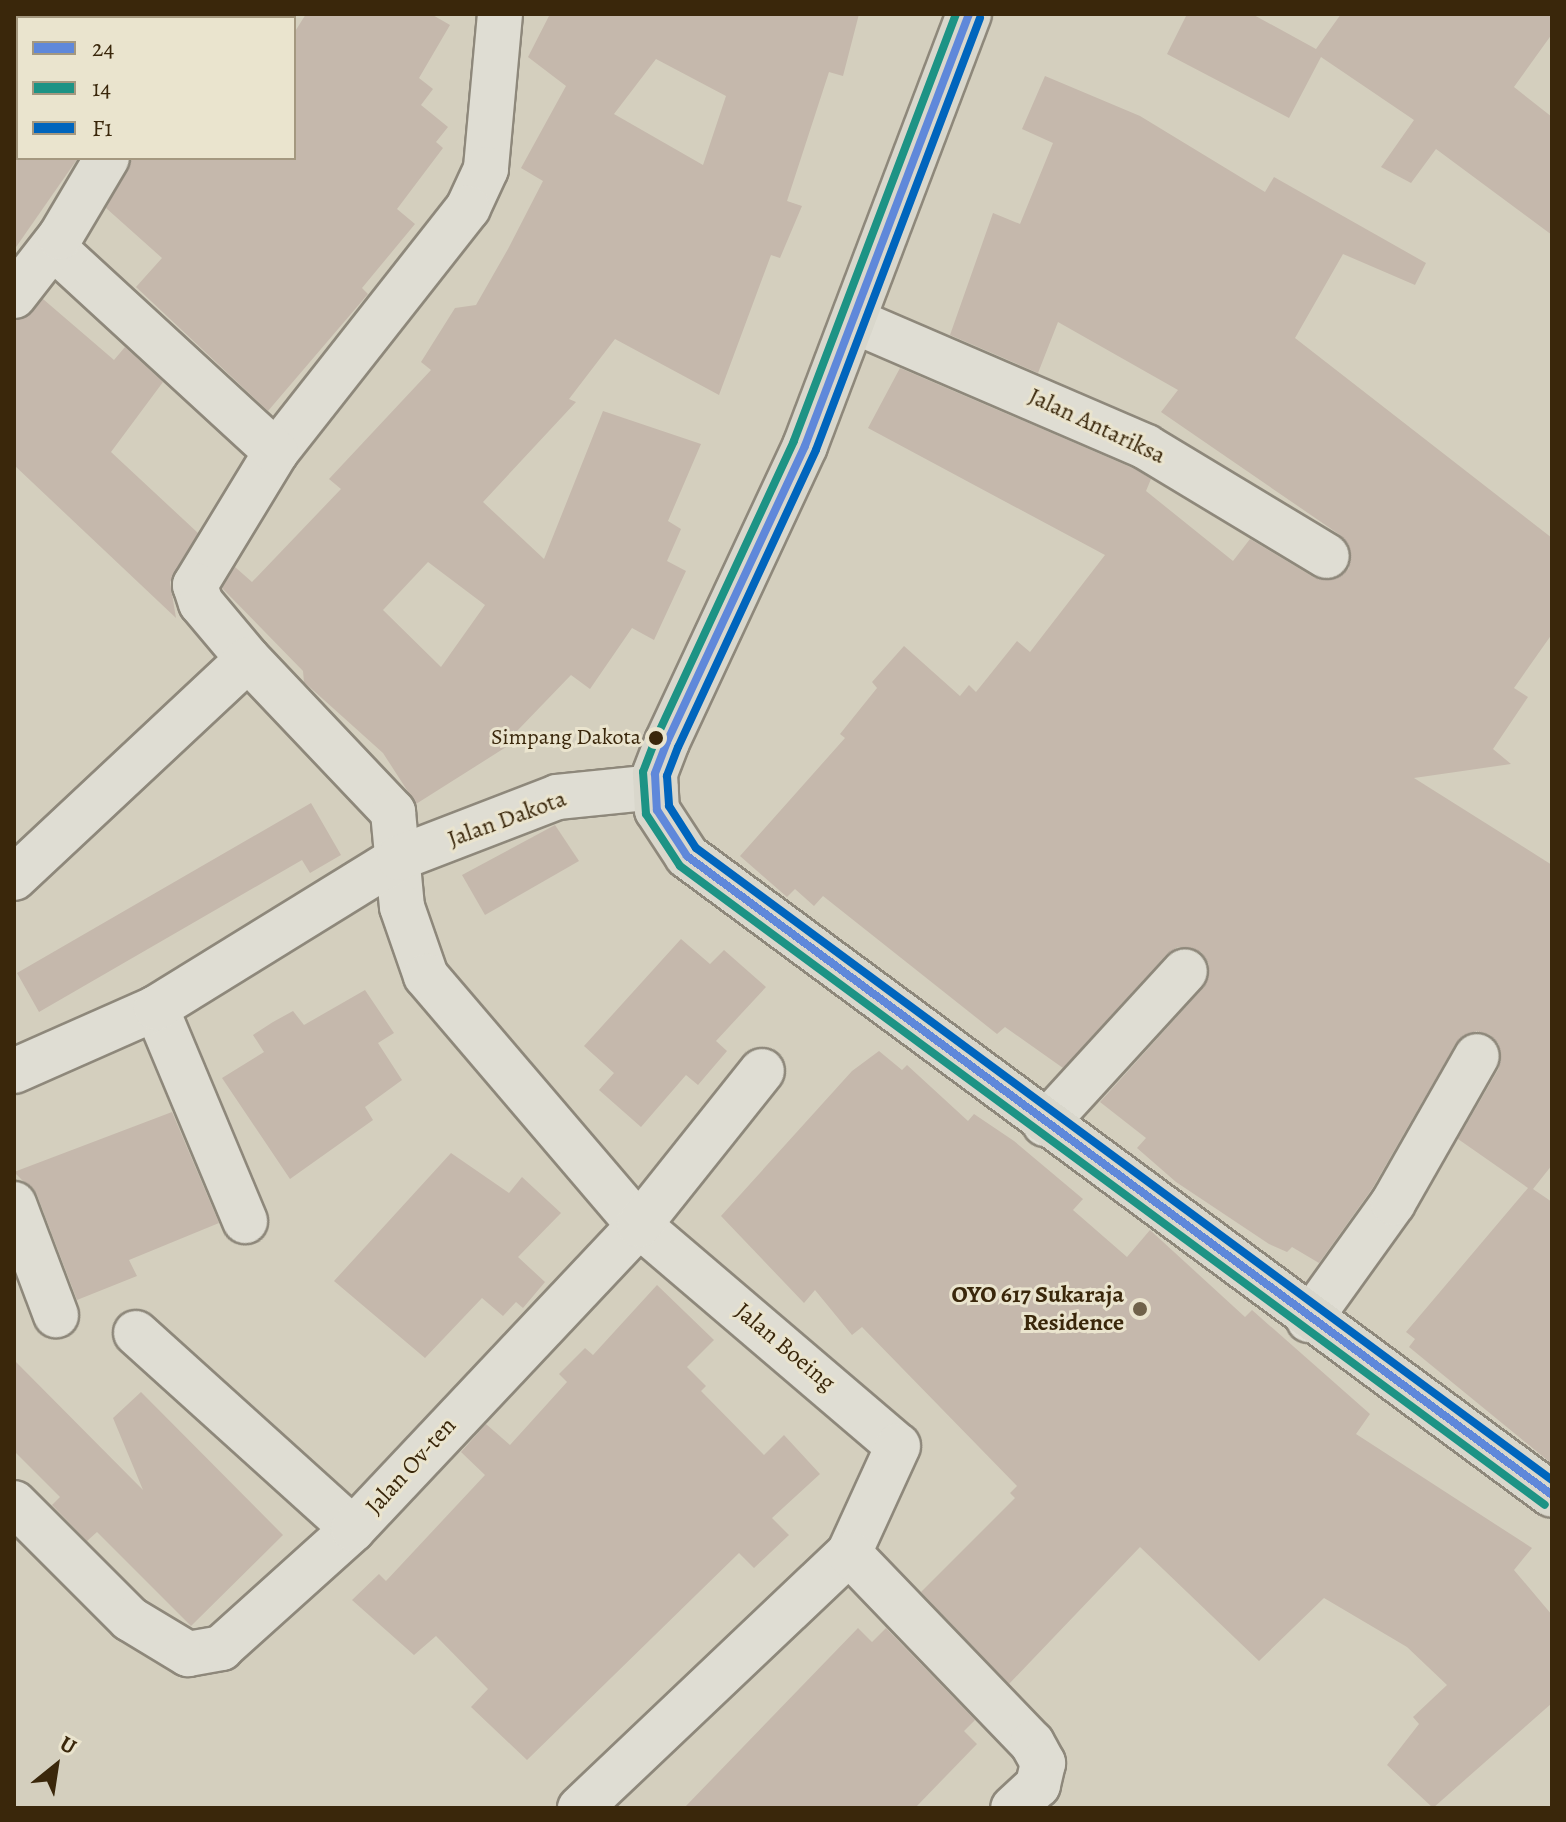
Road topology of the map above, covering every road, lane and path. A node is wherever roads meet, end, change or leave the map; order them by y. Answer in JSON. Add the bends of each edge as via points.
{"nodes":[{"id":1,"x":500,"y":14,"type":"edge"},
{"id":2,"x":969,"y":14,"type":"edge"},
{"id":3,"x":106,"y":160,"type":"edge"},
{"id":4,"x":53,"y":247,"type":"junction"},
{"id":5,"x":14,"y":296,"type":"edge"},
{"id":6,"x":854,"y":321,"type":"junction"},
{"id":7,"x":276,"y":452,"type":"junction"},
{"id":8,"x":1327,"y":556,"type":"dead end"},
{"id":9,"x":248,"y":659,"type":"junction"},
{"id":10,"x":655,"y":787,"type":"junction"},
{"id":11,"x":399,"y":858,"type":"junction"},
{"id":12,"x":14,"y":878,"type":"edge"},
{"id":13,"x":1185,"y":971,"type":"dead end"},
{"id":14,"x":156,"y":1008,"type":"junction"},
{"id":15,"x":1477,"y":1056,"type":"dead end"},
{"id":16,"x":14,"y":1071,"type":"edge"},
{"id":17,"x":762,"y":1071,"type":"dead end"},
{"id":18,"x":1045,"y":1124,"type":"junction"},
{"id":19,"x":14,"y":1204,"type":"edge"},
{"id":20,"x":245,"y":1221,"type":"dead end"},
{"id":21,"x":639,"y":1225,"type":"junction"},
{"id":22,"x":56,"y":1315,"type":"dead end"},
{"id":23,"x":1309,"y":1320,"type":"junction"},
{"id":24,"x":136,"y":1333,"type":"dead end"},
{"id":25,"x":1552,"y":1495,"type":"edge"},
{"id":26,"x":14,"y":1503,"type":"edge"},
{"id":27,"x":353,"y":1529,"type":"junction"},
{"id":28,"x":849,"y":1553,"type":"junction"},
{"id":29,"x":580,"y":1808,"type":"edge"},
{"id":30,"x":1013,"y":1808,"type":"edge"}],
"edges":[{"from":1,"to":7,"type":"street","via":[[486,169],[468,208]]},
{"from":2,"to":6,"type":"main road"},
{"from":3,"to":4,"type":"street"},
{"from":4,"to":5,"type":"street"},
{"from":4,"to":7,"type":"street"},
{"from":6,"to":8,"type":"street","name":"Jalan Antariksa","via":[[1146,447]]},
{"from":6,"to":10,"type":"main road","via":[[805,446],[667,742]]},
{"from":7,"to":9,"type":"street","name":"Jalan Boeing","via":[[195,585],[201,603]]},
{"from":9,"to":11,"type":"street","name":"Jalan Boeing","via":[[393,812]]},
{"from":9,"to":12,"type":"street"},
{"from":10,"to":11,"type":"street","name":"Jalan Dakota","via":[[557,797]]},
{"from":10,"to":18,"type":"main road","via":[[657,810],[687,856]]},
{"from":11,"to":14,"type":"street","name":"Jalan Dakota"},
{"from":11,"to":21,"type":"street","name":"Jalan Boeing","via":[[409,938],[426,976]]},
{"from":13,"to":18,"type":"street"},
{"from":14,"to":16,"type":"street","name":"Jalan Dakota"},
{"from":14,"to":20,"type":"street"},
{"from":15,"to":23,"type":"street","via":[[1393,1203]]},
{"from":17,"to":21,"type":"street","name":"Jalan Ov-ten"},
{"from":18,"to":23,"type":"main road"},
{"from":19,"to":22,"type":"street"},
{"from":21,"to":27,"type":"street","name":"Jalan Ov-ten"},
{"from":21,"to":28,"type":"street","name":"Jalan Boeing","via":[[898,1446]]},
{"from":23,"to":25,"type":"main road"},
{"from":24,"to":27,"type":"street"},
{"from":26,"to":27,"type":"street","name":"Jalan Ov-ten","via":[[130,1619],[188,1654],[221,1648]]},
{"from":28,"to":29,"type":"street","name":"Jalan Boeing"},
{"from":28,"to":30,"type":"street","via":[[1032,1743],[1043,1763],[1038,1785]]}]}
